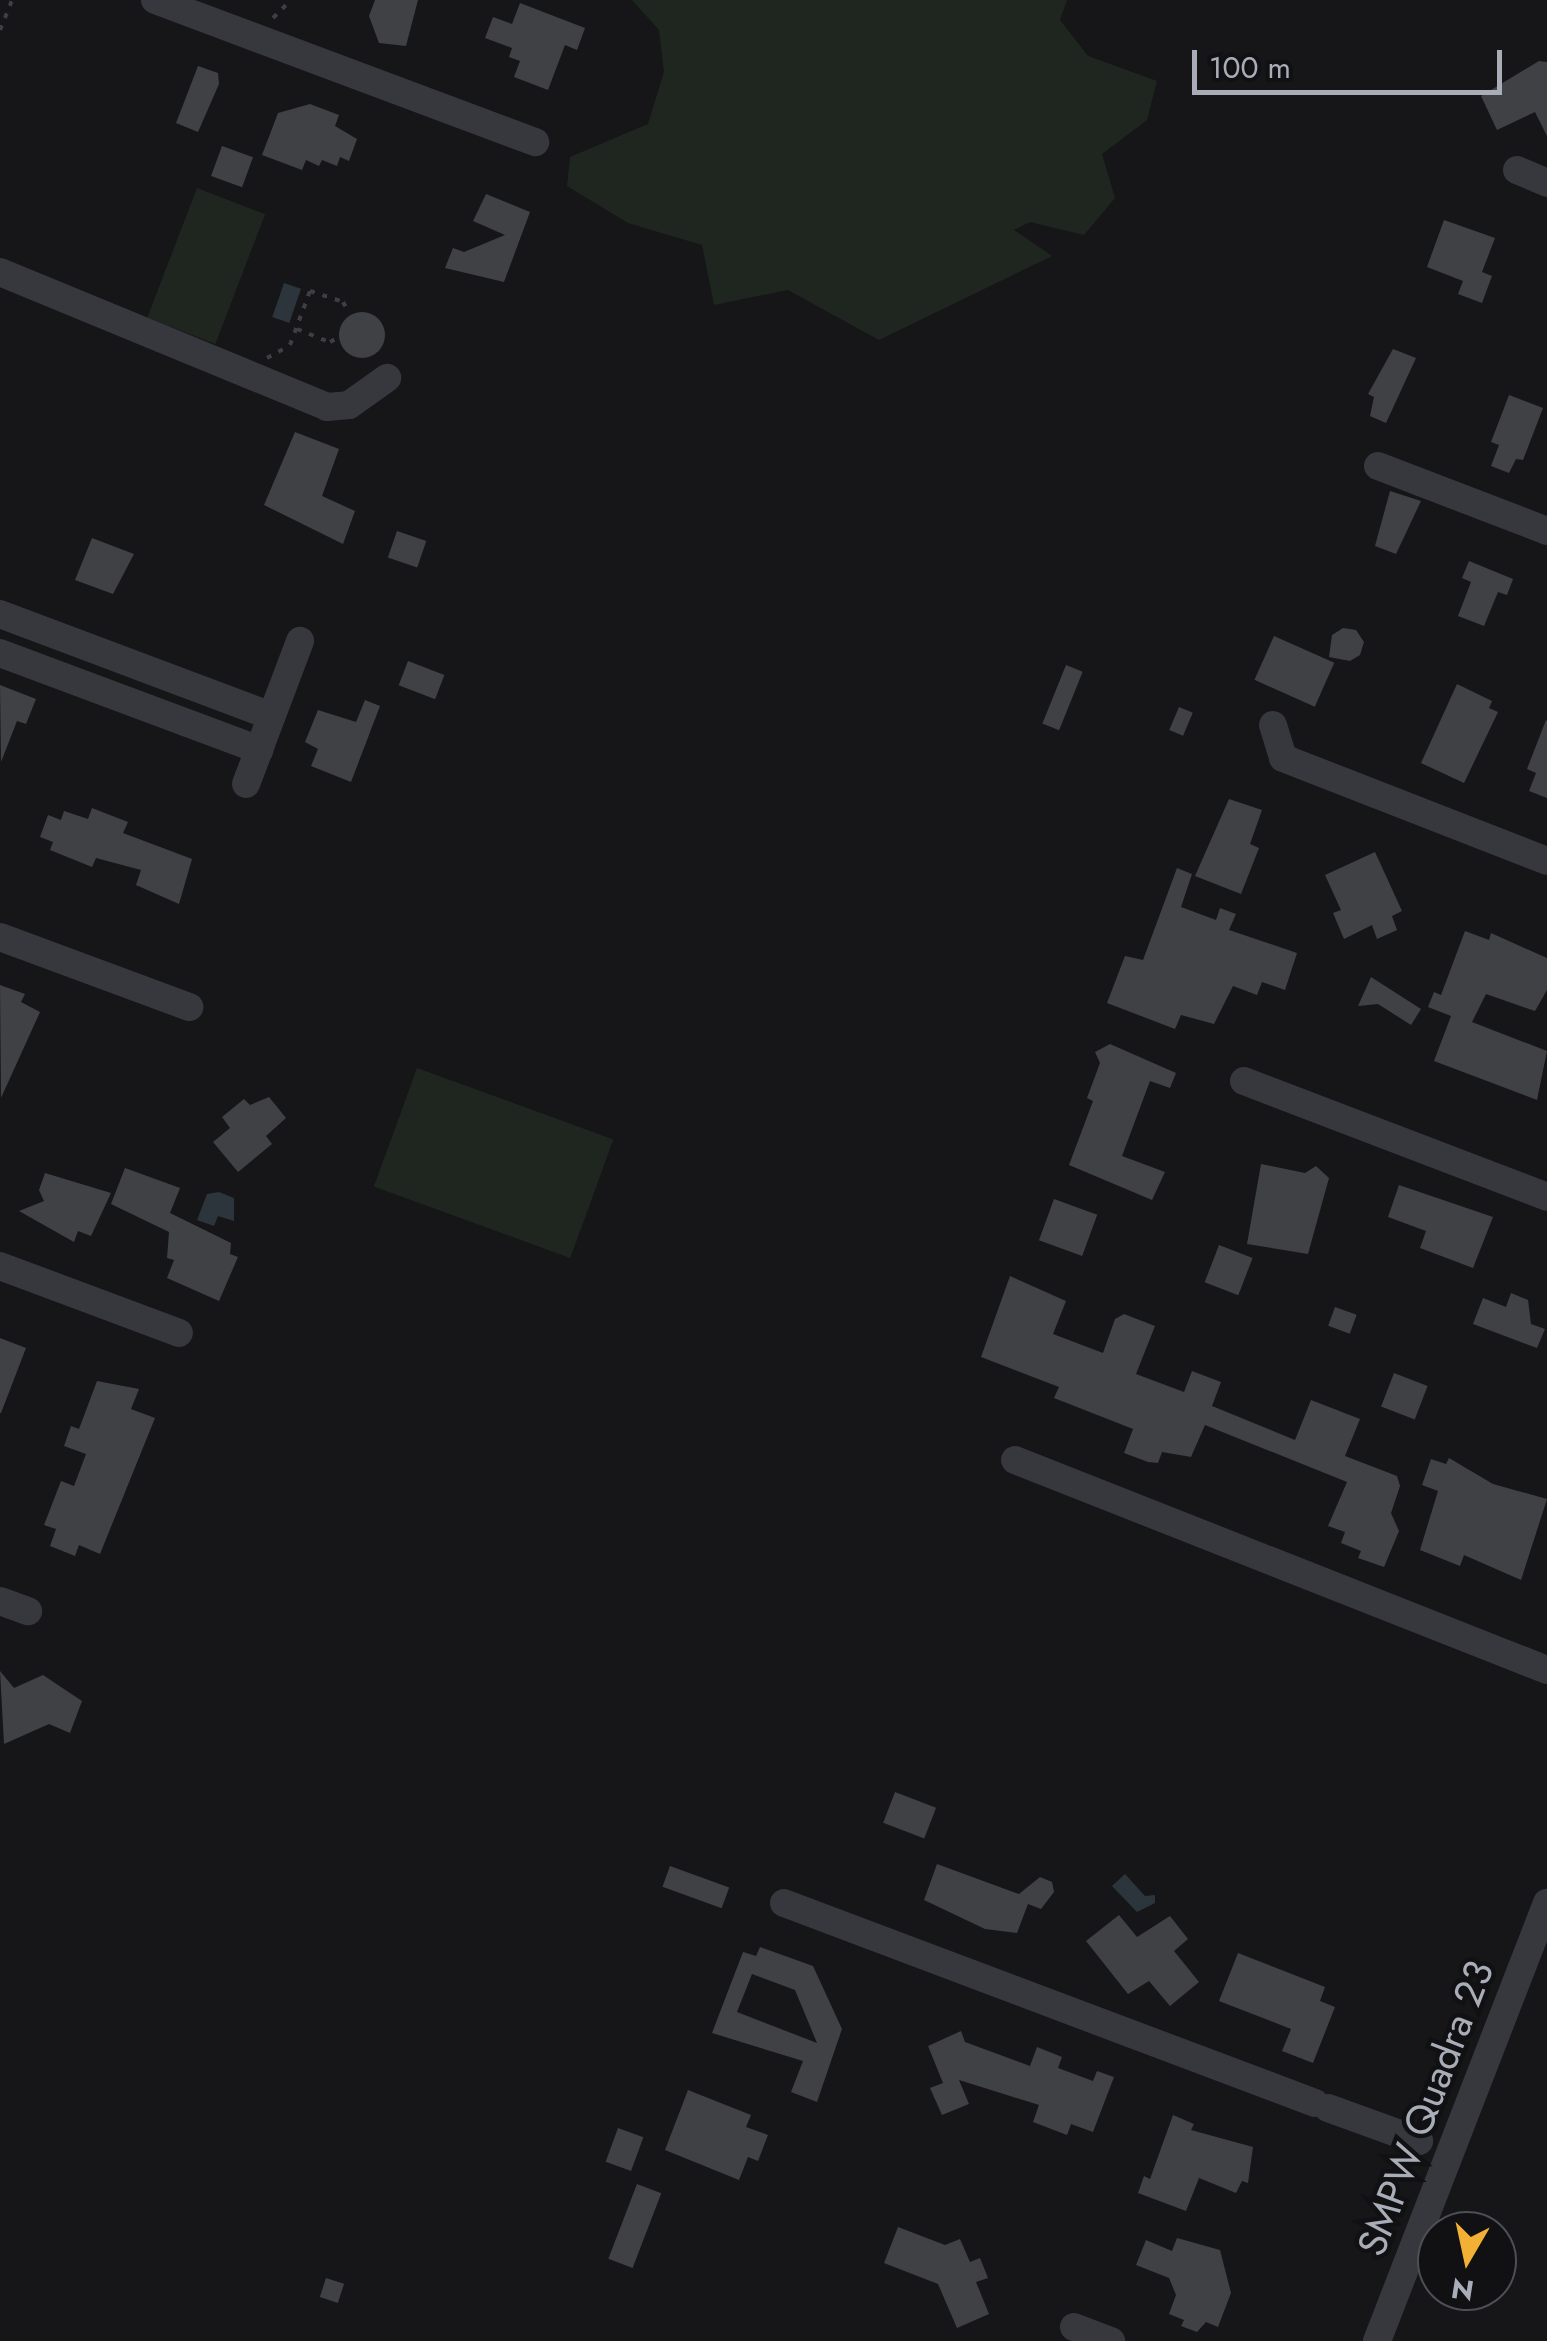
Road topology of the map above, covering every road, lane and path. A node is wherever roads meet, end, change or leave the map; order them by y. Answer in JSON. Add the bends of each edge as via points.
{"nodes":[{"id":1,"x":12,"y":0,"type":"edge"},
{"id":2,"x":154,"y":0,"type":"edge"},
{"id":3,"x":0,"y":30,"type":"edge"},
{"id":4,"x":536,"y":142,"type":"dead end"},
{"id":5,"x":1518,"y":170,"type":"dead end"},
{"id":6,"x":1547,"y":183,"type":"edge"},
{"id":7,"x":0,"y":272,"type":"edge"},
{"id":8,"x":348,"y":312,"type":"dead end"},
{"id":9,"x":296,"y":329,"type":"junction"},
{"id":10,"x":339,"y":338,"type":"dead end"},
{"id":11,"x":241,"y":373,"type":"junction"},
{"id":12,"x":387,"y":378,"type":"dead end"},
{"id":13,"x":1378,"y":466,"type":"dead end"},
{"id":14,"x":1547,"y":531,"type":"edge"},
{"id":15,"x":0,"y":614,"type":"edge"},
{"id":16,"x":72,"y":640,"type":"junction"},
{"id":17,"x":300,"y":641,"type":"dead end"},
{"id":18,"x":0,"y":653,"type":"edge"},
{"id":19,"x":58,"y":674,"type":"junction"},
{"id":20,"x":272,"y":716,"type":"junction"},
{"id":21,"x":1273,"y":726,"type":"dead end"},
{"id":22,"x":259,"y":750,"type":"junction"},
{"id":23,"x":246,"y":784,"type":"dead end"},
{"id":24,"x":1547,"y":862,"type":"edge"},
{"id":25,"x":0,"y":938,"type":"edge"},
{"id":26,"x":189,"y":1007,"type":"dead end"},
{"id":27,"x":1244,"y":1081,"type":"dead end"},
{"id":28,"x":1547,"y":1197,"type":"edge"},
{"id":29,"x":0,"y":1266,"type":"edge"},
{"id":30,"x":179,"y":1332,"type":"dead end"},
{"id":31,"x":1014,"y":1460,"type":"dead end"},
{"id":32,"x":0,"y":1601,"type":"edge"},
{"id":33,"x":28,"y":1611,"type":"dead end"},
{"id":34,"x":1547,"y":1670,"type":"edge"},
{"id":35,"x":784,"y":1902,"type":"dead end"},
{"id":36,"x":1547,"y":1903,"type":"edge"},
{"id":37,"x":1460,"y":2124,"type":"junction"},
{"id":38,"x":1419,"y":2141,"type":"junction"},
{"id":39,"x":1440,"y":2178,"type":"junction"},
{"id":40,"x":1074,"y":2327,"type":"dead end"},
{"id":41,"x":1110,"y":2341,"type":"edge"},
{"id":42,"x":1377,"y":2341,"type":"edge"}],
"edges":[{"from":1,"to":3,"type":"path"},
{"from":2,"to":4,"type":"street"},
{"from":5,"to":6,"type":"street"},
{"from":7,"to":11,"type":"street"},
{"from":8,"to":9,"type":"path","via":[[343,302],[310,290]]},
{"from":9,"to":10,"type":"path","via":[[330,342]]},
{"from":9,"to":11,"type":"path","via":[[290,346]]},
{"from":11,"to":12,"type":"street","via":[[327,406],[349,405]]},
{"from":13,"to":14,"type":"street"},
{"from":15,"to":16,"type":"street"},
{"from":16,"to":19,"type":"street"},
{"from":16,"to":20,"type":"street"},
{"from":17,"to":20,"type":"street"},
{"from":18,"to":19,"type":"street"},
{"from":19,"to":22,"type":"street"},
{"from":20,"to":22,"type":"street"},
{"from":21,"to":24,"type":"street","via":[[1283,758]]},
{"from":22,"to":23,"type":"street"},
{"from":25,"to":26,"type":"street"},
{"from":27,"to":28,"type":"street"},
{"from":29,"to":30,"type":"street"},
{"from":31,"to":34,"type":"street"},
{"from":32,"to":33,"type":"street"},
{"from":35,"to":38,"type":"street"},
{"from":36,"to":37,"type":"street","name":"SMPW Quadra 23"},
{"from":37,"to":38,"type":"street","via":[[1433,2128]]},
{"from":37,"to":39,"type":"street","name":"SMPW Quadra 23"},
{"from":38,"to":39,"type":"street","via":[[1419,2156]]},
{"from":39,"to":42,"type":"street","name":"SMPW Quadra 23"},
{"from":40,"to":41,"type":"street"}]}
